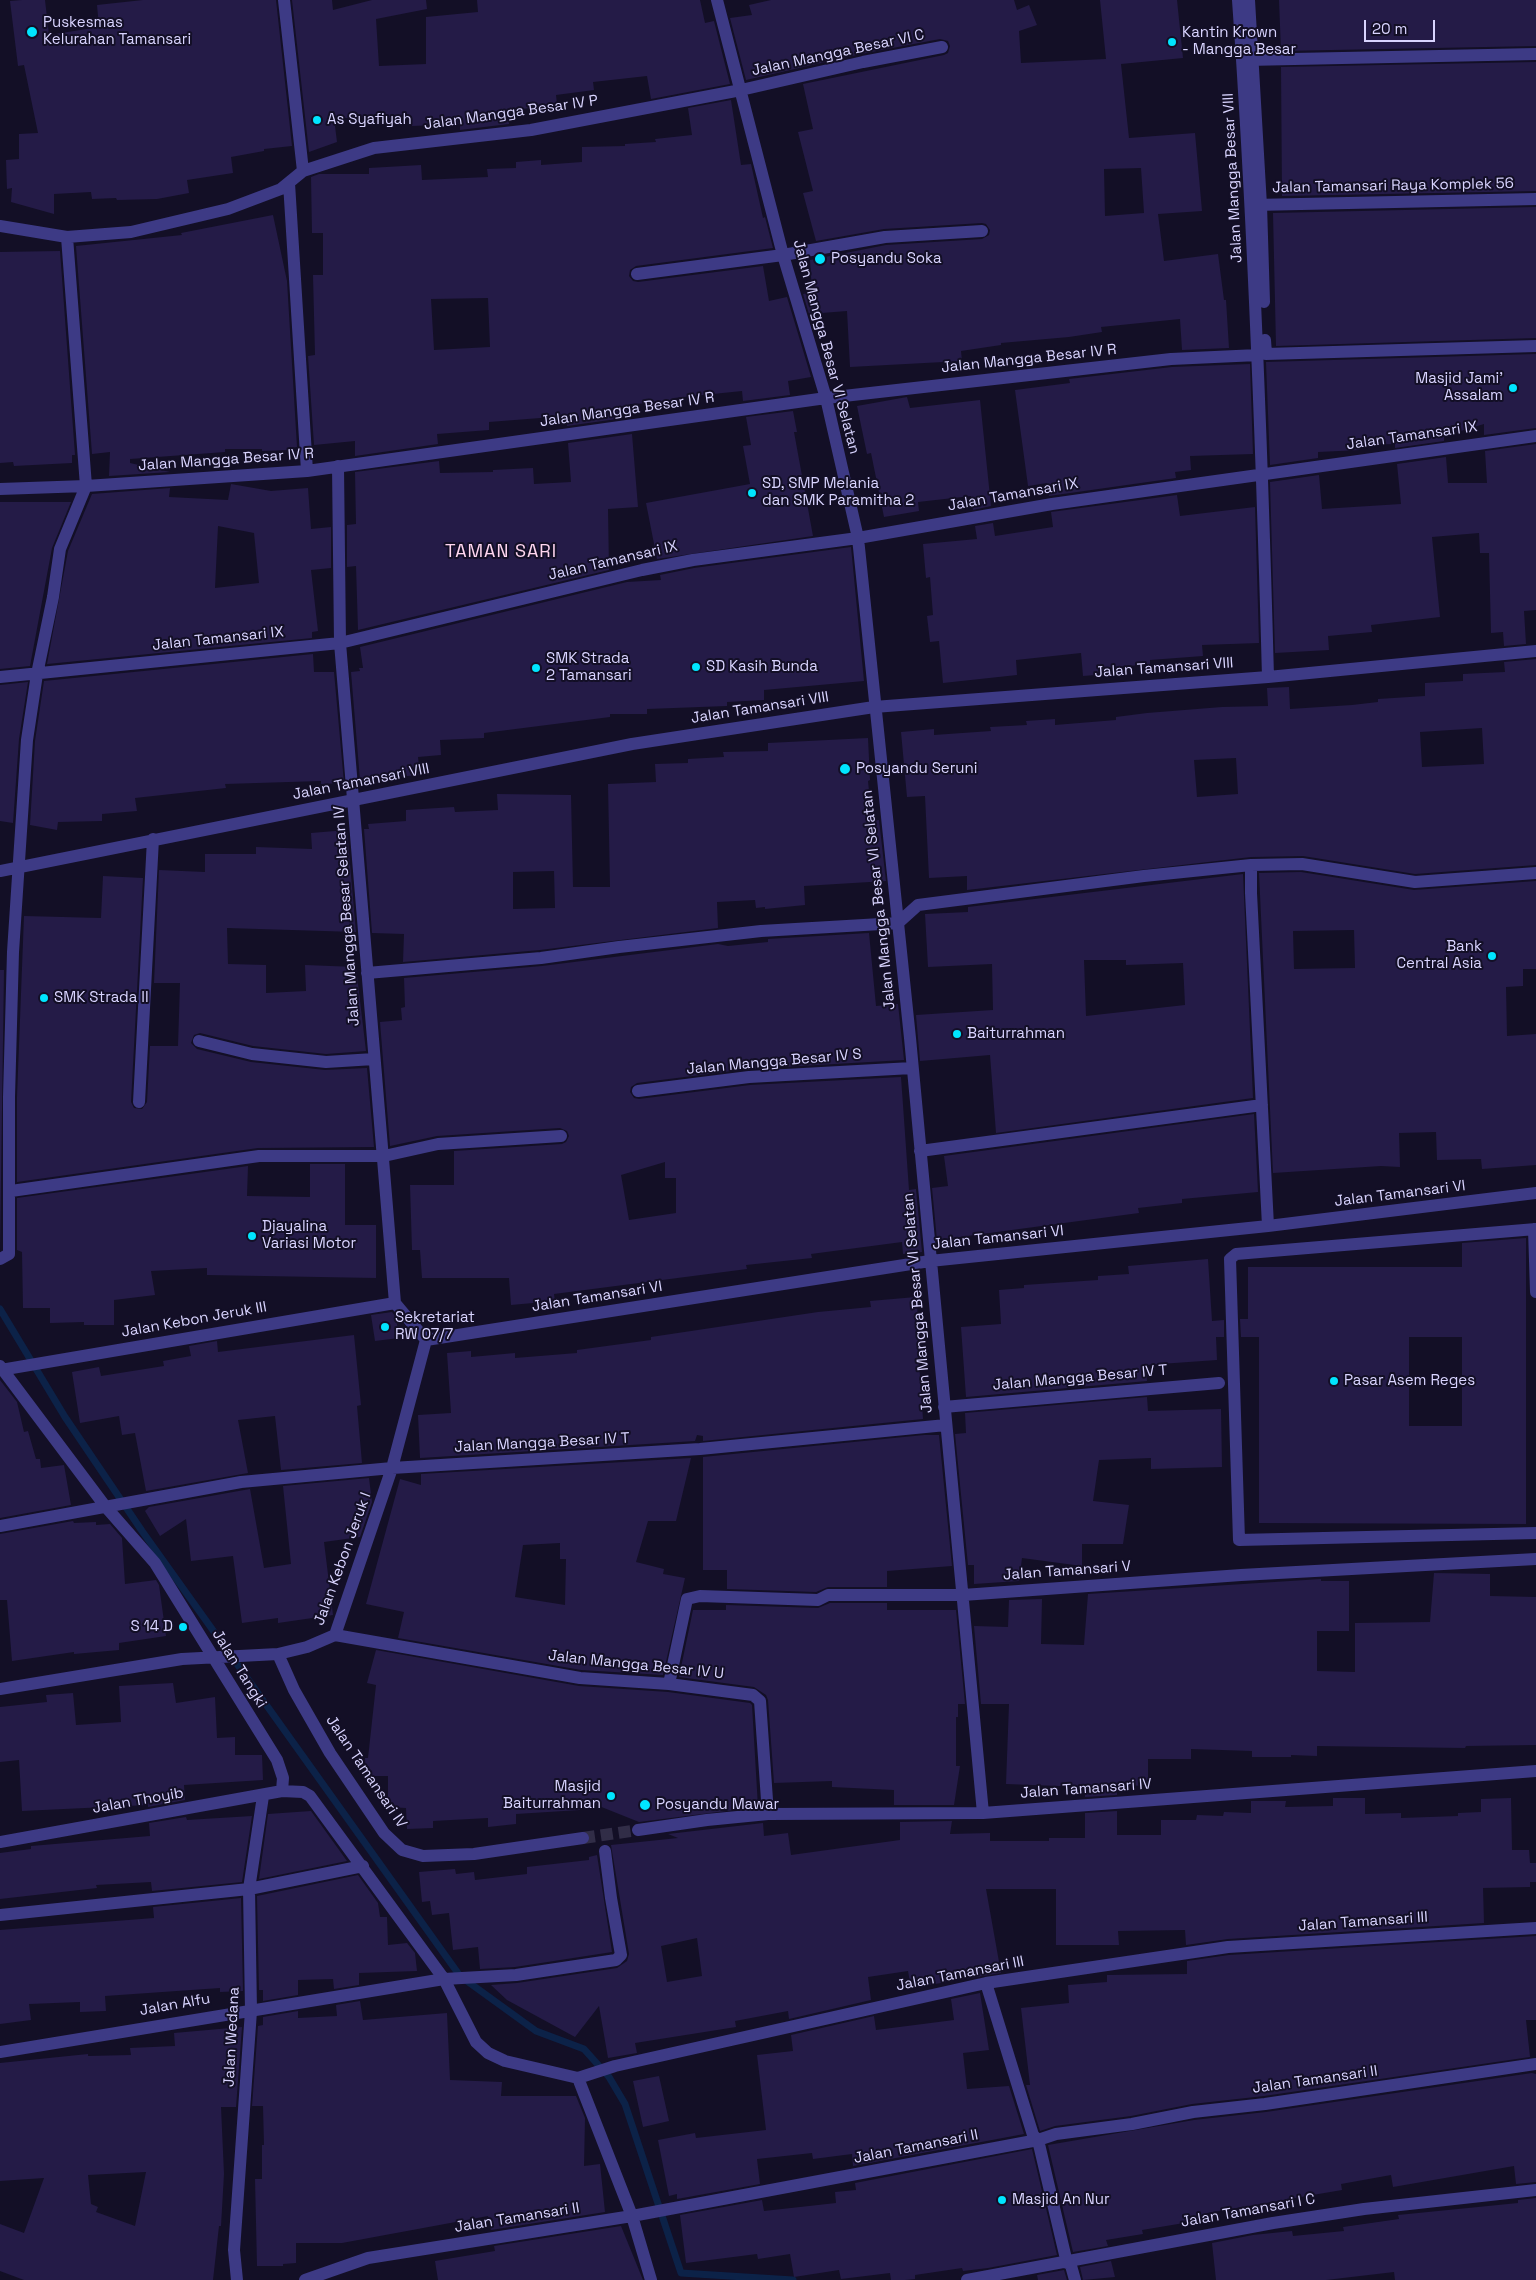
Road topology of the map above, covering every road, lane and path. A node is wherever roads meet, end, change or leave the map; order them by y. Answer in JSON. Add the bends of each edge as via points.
{"nodes":[{"id":1,"x":284,"y":0,"type":"edge"},
{"id":2,"x":717,"y":0,"type":"edge"},
{"id":3,"x":1238,"y":0,"type":"edge"},
{"id":4,"x":1250,"y":0,"type":"edge"},
{"id":5,"x":942,"y":47,"type":"dead end"},
{"id":6,"x":1536,"y":54,"type":"edge"},
{"id":7,"x":1248,"y":60,"type":"junction"},
{"id":8,"x":742,"y":90,"type":"junction"},
{"id":9,"x":303,"y":171,"type":"junction"},
{"id":10,"x":289,"y":183,"type":"junction"},
{"id":11,"x":1536,"y":200,"type":"edge"},
{"id":12,"x":1256,"y":205,"type":"junction"},
{"id":13,"x":0,"y":226,"type":"edge"},
{"id":14,"x":982,"y":231,"type":"dead end"},
{"id":15,"x":67,"y":237,"type":"junction"},
{"id":16,"x":783,"y":255,"type":"junction"},
{"id":17,"x":637,"y":274,"type":"dead end"},
{"id":18,"x":1536,"y":346,"type":"edge"},
{"id":19,"x":1262,"y":355,"type":"junction"},
{"id":20,"x":826,"y":398,"type":"junction"},
{"id":21,"x":1536,"y":436,"type":"edge"},
{"id":22,"x":338,"y":466,"type":"junction"},
{"id":23,"x":307,"y":471,"type":"junction"},
{"id":24,"x":1263,"y":473,"type":"junction"},
{"id":25,"x":86,"y":486,"type":"junction"},
{"id":26,"x":0,"y":489,"type":"edge"},
{"id":27,"x":858,"y":538,"type":"junction"},
{"id":28,"x":340,"y":643,"type":"junction"},
{"id":29,"x":1536,"y":651,"type":"edge"},
{"id":30,"x":37,"y":674,"type":"junction"},
{"id":31,"x":0,"y":677,"type":"edge"},
{"id":32,"x":1268,"y":677,"type":"junction"},
{"id":33,"x":874,"y":707,"type":"junction"},
{"id":34,"x":354,"y":800,"type":"junction"},
{"id":35,"x":154,"y":839,"type":"junction"},
{"id":36,"x":1252,"y":866,"type":"junction"},
{"id":37,"x":17,"y":867,"type":"junction"},
{"id":38,"x":0,"y":871,"type":"edge"},
{"id":39,"x":1536,"y":873,"type":"edge"},
{"id":40,"x":898,"y":923,"type":"junction"},
{"id":41,"x":367,"y":973,"type":"junction"},
{"id":42,"x":198,"y":1041,"type":"dead end"},
{"id":43,"x":374,"y":1059,"type":"junction"},
{"id":44,"x":912,"y":1068,"type":"junction"},
{"id":45,"x":638,"y":1091,"type":"dead end"},
{"id":46,"x":139,"y":1102,"type":"dead end"},
{"id":47,"x":1262,"y":1105,"type":"junction"},
{"id":48,"x":561,"y":1136,"type":"dead end"},
{"id":49,"x":920,"y":1151,"type":"junction"},
{"id":50,"x":384,"y":1156,"type":"junction"},
{"id":51,"x":11,"y":1191,"type":"junction"},
{"id":52,"x":1536,"y":1193,"type":"edge"},
{"id":53,"x":1268,"y":1226,"type":"junction"},
{"id":54,"x":1535,"y":1229,"type":"edge"},
{"id":55,"x":0,"y":1259,"type":"edge"},
{"id":56,"x":930,"y":1261,"type":"junction"},
{"id":57,"x":1536,"y":1292,"type":"edge"},
{"id":58,"x":394,"y":1303,"type":"junction"},
{"id":59,"x":426,"y":1340,"type":"junction"},
{"id":60,"x":1,"y":1368,"type":"edge"},
{"id":61,"x":1218,"y":1383,"type":"dead end"},
{"id":62,"x":944,"y":1407,"type":"junction"},
{"id":63,"x":946,"y":1425,"type":"junction"},
{"id":64,"x":392,"y":1468,"type":"junction"},
{"id":65,"x":107,"y":1506,"type":"junction"},
{"id":66,"x":0,"y":1526,"type":"edge"},
{"id":67,"x":1536,"y":1533,"type":"edge"},
{"id":68,"x":1536,"y":1559,"type":"edge"},
{"id":69,"x":963,"y":1595,"type":"junction"},
{"id":70,"x":335,"y":1636,"type":"junction"},
{"id":71,"x":278,"y":1654,"type":"junction"},
{"id":72,"x":216,"y":1656,"type":"junction"},
{"id":73,"x":668,"y":1684,"type":"junction"},
{"id":74,"x":0,"y":1689,"type":"edge"},
{"id":75,"x":1536,"y":1771,"type":"edge"},
{"id":76,"x":282,"y":1791,"type":"junction"},
{"id":77,"x":263,"y":1796,"type":"junction"},
{"id":78,"x":982,"y":1812,"type":"junction"},
{"id":79,"x":768,"y":1814,"type":"junction"},
{"id":80,"x":638,"y":1830,"type":"tunnel mouth"},
{"id":81,"x":583,"y":1838,"type":"tunnel mouth"},
{"id":82,"x":0,"y":1842,"type":"edge"},
{"id":83,"x":605,"y":1850,"type":"dead end"},
{"id":84,"x":363,"y":1866,"type":"junction"},
{"id":85,"x":250,"y":1888,"type":"junction"},
{"id":86,"x":0,"y":1915,"type":"edge"},
{"id":87,"x":1536,"y":1928,"type":"edge"},
{"id":88,"x":447,"y":1978,"type":"junction"},
{"id":89,"x":986,"y":1983,"type":"junction"},
{"id":90,"x":251,"y":2011,"type":"junction"},
{"id":91,"x":0,"y":2052,"type":"edge"},
{"id":92,"x":1536,"y":2064,"type":"edge"},
{"id":93,"x":578,"y":2078,"type":"junction"},
{"id":94,"x":1038,"y":2140,"type":"junction"},
{"id":95,"x":1536,"y":2190,"type":"edge"},
{"id":96,"x":632,"y":2216,"type":"junction"},
{"id":97,"x":1069,"y":2262,"type":"junction"},
{"id":98,"x":237,"y":2280,"type":"edge"},
{"id":99,"x":305,"y":2280,"type":"edge"},
{"id":100,"x":651,"y":2280,"type":"edge"},
{"id":101,"x":967,"y":2280,"type":"edge"},
{"id":102,"x":1075,"y":2280,"type":"edge"}],
"edges":[{"from":1,"to":9,"type":"street"},
{"from":2,"to":8,"type":"street","name":"Jalan Mangga Besar VI Selatan"},
{"from":3,"to":7,"type":"street","name":"Jalan Mangga Besar VIII"},
{"from":4,"to":7,"type":"street"},
{"from":5,"to":8,"type":"street","name":"Jalan Mangga Besar VI C"},
{"from":6,"to":7,"type":"street"},
{"from":7,"to":12,"type":"street","name":"Jalan Mangga Besar VIII"},
{"from":8,"to":9,"type":"street","name":"Jalan Mangga Besar IV P","via":[[530,130],[374,148]]},
{"from":8,"to":16,"type":"street","name":"Jalan Mangga Besar VI Selatan"},
{"from":9,"to":10,"type":"street","name":"Jalan Mangga Besar IV P"},
{"from":10,"to":15,"type":"street","name":"Jalan Mangga Besar IV P","via":[[281,189],[218,211],[131,232]]},
{"from":10,"to":23,"type":"street"},
{"from":11,"to":12,"type":"street","name":"Jalan Tamansari Raya Komplek 56"},
{"from":12,"to":19,"type":"street","name":"Jalan Mangga Besar VIII"},
{"from":13,"to":15,"type":"street","name":"Jalan Mangga Besar IV P"},
{"from":14,"to":16,"type":"street","via":[[885,237]]},
{"from":15,"to":25,"type":"street"},
{"from":16,"to":17,"type":"street"},
{"from":16,"to":20,"type":"street","name":"Jalan Mangga Besar VI Selatan"},
{"from":18,"to":19,"type":"street"},
{"from":19,"to":20,"type":"street","name":"Jalan Mangga Besar IV R","via":[[1171,359]]},
{"from":19,"to":24,"type":"street"},
{"from":20,"to":22,"type":"street","name":"Jalan Mangga Besar IV R"},
{"from":20,"to":27,"type":"street","name":"Jalan Mangga Besar VI Selatan"},
{"from":21,"to":24,"type":"street","name":"Jalan Tamansari IX"},
{"from":22,"to":23,"type":"street","name":"Jalan Mangga Besar IV R"},
{"from":22,"to":28,"type":"street","name":"Jalan Mangga Besar Selatan IV"},
{"from":23,"to":25,"type":"street","name":"Jalan Mangga Besar IV R"},
{"from":24,"to":27,"type":"street","name":"Jalan Tamansari IX","via":[[1052,504]]},
{"from":24,"to":32,"type":"street"},
{"from":25,"to":26,"type":"street","name":"Jalan Mangga Besar IV R"},
{"from":25,"to":30,"type":"street","via":[[60,549],[54,597]]},
{"from":27,"to":28,"type":"street","name":"Jalan Tamansari IX","via":[[642,570]]},
{"from":27,"to":33,"type":"street","name":"Jalan Mangga Besar VI Selatan"},
{"from":28,"to":30,"type":"street","name":"Jalan Tamansari IX"},
{"from":28,"to":34,"type":"street","name":"Jalan Mangga Besar Selatan IV"},
{"from":29,"to":32,"type":"street","name":"Jalan Tamansari VIII"},
{"from":30,"to":31,"type":"street","name":"Jalan Tamansari IX"},
{"from":30,"to":37,"type":"street","via":[[27,740]]},
{"from":32,"to":33,"type":"street","name":"Jalan Tamansari VIII"},
{"from":33,"to":34,"type":"street","name":"Jalan Tamansari VIII","via":[[632,744]]},
{"from":33,"to":40,"type":"street","name":"Jalan Mangga Besar VI Selatan"},
{"from":34,"to":35,"type":"street","name":"Jalan Tamansari VIII"},
{"from":34,"to":41,"type":"street","name":"Jalan Mangga Besar Selatan IV"},
{"from":35,"to":37,"type":"street","name":"Jalan Tamansari VIII"},
{"from":35,"to":46,"type":"street"},
{"from":36,"to":39,"type":"street","via":[[1302,864],[1415,882]]},
{"from":36,"to":40,"type":"street","via":[[1144,876],[918,905]]},
{"from":36,"to":47,"type":"street"},
{"from":37,"to":38,"type":"street","name":"Jalan Tamansari VIII"},
{"from":37,"to":51,"type":"street","via":[[9,1096]]},
{"from":40,"to":41,"type":"street","via":[[761,931],[541,958]]},
{"from":40,"to":44,"type":"street","name":"Jalan Mangga Besar VI Selatan"},
{"from":41,"to":43,"type":"street","name":"Jalan Mangga Besar Selatan IV"},
{"from":42,"to":43,"type":"street","via":[[252,1054],[326,1062]]},
{"from":43,"to":50,"type":"street","name":"Jalan Mangga Besar Selatan IV"},
{"from":44,"to":45,"type":"street","name":"Jalan Mangga Besar IV S","via":[[749,1077]]},
{"from":44,"to":49,"type":"street","name":"Jalan Mangga Besar VI Selatan"},
{"from":47,"to":49,"type":"street"},
{"from":47,"to":53,"type":"street"},
{"from":48,"to":50,"type":"street","via":[[438,1144]]},
{"from":49,"to":56,"type":"street","name":"Jalan Mangga Besar VI Selatan"},
{"from":50,"to":51,"type":"street","via":[[258,1156]]},
{"from":50,"to":58,"type":"street","name":"Jalan Mangga Besar Selatan IV"},
{"from":51,"to":55,"type":"street","via":[[9,1254]]},
{"from":52,"to":53,"type":"street","name":"Jalan Tamansari VI"},
{"from":53,"to":56,"type":"street","name":"Jalan Tamansari VI"},
{"from":54,"to":57,"type":"street"},
{"from":54,"to":67,"type":"street","via":[[1236,1254],[1230,1259],[1239,1540]]},
{"from":56,"to":59,"type":"street","name":"Jalan Tamansari VI"},
{"from":56,"to":62,"type":"street","name":"Jalan Mangga Besar VI Selatan"},
{"from":58,"to":59,"type":"street"},
{"from":58,"to":60,"type":"street","name":"Jalan Kebon Jeruk III","via":[[200,1334],[53,1362]]},
{"from":59,"to":64,"type":"street","name":"Jalan Kebon Jeruk I"},
{"from":60,"to":65,"type":"street","name":"Jalan Tangki"},
{"from":61,"to":62,"type":"street","name":"Jalan Mangga Besar IV T"},
{"from":62,"to":63,"type":"street","name":"Jalan Mangga Besar VI Selatan"},
{"from":63,"to":64,"type":"street","name":"Jalan Mangga Besar IV T","via":[[700,1450]]},
{"from":63,"to":69,"type":"street","name":"Jalan Mangga Besar VI Selatan"},
{"from":64,"to":65,"type":"street","name":"Jalan Mangga Besar IV T","via":[[241,1482]]},
{"from":64,"to":70,"type":"street","name":"Jalan Kebon Jeruk I"},
{"from":65,"to":66,"type":"street","name":"Jalan Mangga Besar IV T"},
{"from":65,"to":72,"type":"street","name":"Jalan Tangki","via":[[155,1563]]},
{"from":68,"to":69,"type":"street","name":"Jalan Tamansari V","via":[[1241,1575]]},
{"from":69,"to":73,"type":"street","name":"Jalan Tamansari V","via":[[828,1595],[818,1600],[700,1596],[687,1599]]},
{"from":69,"to":78,"type":"street","name":"Jalan Mangga Besar VI Selatan"},
{"from":70,"to":71,"type":"street","name":"Jalan Kebon Jeruk I"},
{"from":70,"to":73,"type":"street","name":"Jalan Mangga Besar IV U","via":[[580,1678]]},
{"from":71,"to":72,"type":"street","name":"Jalan Kebon Jeruk I"},
{"from":71,"to":81,"type":"street","name":"Jalan Tamansari IV","via":[[294,1690],[330,1753],[384,1833],[402,1850],[423,1856],[474,1854]]},
{"from":72,"to":74,"type":"street","name":"Jalan Kebon Jeruk I"},
{"from":72,"to":76,"type":"street","name":"Jalan Tangki","via":[[277,1760],[284,1785]]},
{"from":73,"to":79,"type":"street","name":"Jalan Mangga Besar IV U","via":[[744,1692],[760,1700]]},
{"from":75,"to":78,"type":"street","name":"Jalan Tamansari IV"},
{"from":76,"to":77,"type":"street","name":"Jalan Thoyib"},
{"from":76,"to":84,"type":"street","via":[[303,1792],[310,1796]]},
{"from":77,"to":82,"type":"street","name":"Jalan Thoyib"},
{"from":77,"to":85,"type":"street","name":"Jalan Wedana"},
{"from":78,"to":79,"type":"street","name":"Jalan Tamansari IV"},
{"from":79,"to":80,"type":"street","name":"Jalan Tamansari IV"},
{"from":83,"to":88,"type":"street","name":"Jalan Alfu","via":[[620,1958],[569,1969]]},
{"from":84,"to":85,"type":"street"},
{"from":84,"to":88,"type":"street"},
{"from":85,"to":86,"type":"street"},
{"from":85,"to":90,"type":"street","name":"Jalan Wedana"},
{"from":87,"to":89,"type":"street","name":"Jalan Tamansari III","via":[[1228,1947]]},
{"from":88,"to":90,"type":"street","name":"Jalan Alfu"},
{"from":88,"to":93,"type":"street","via":[[476,2042],[488,2053],[506,2061]]},
{"from":89,"to":93,"type":"street","name":"Jalan Tamansari III","via":[[615,2066]]},
{"from":89,"to":94,"type":"street","via":[[1033,2135]]},
{"from":90,"to":91,"type":"street","name":"Jalan Alfu"},
{"from":90,"to":98,"type":"street","name":"Jalan Wedana","via":[[234,2250]]},
{"from":92,"to":94,"type":"street","name":"Jalan Tamansari II","via":[[1193,2112],[1056,2134]]},
{"from":93,"to":96,"type":"street"},
{"from":94,"to":96,"type":"street","name":"Jalan Tamansari II"},
{"from":94,"to":97,"type":"street"},
{"from":95,"to":97,"type":"street","name":"Jalan Tamansari I C","via":[[1319,2216]]},
{"from":96,"to":99,"type":"street","name":"Jalan Tamansari II","via":[[368,2258]]},
{"from":96,"to":100,"type":"street"},
{"from":97,"to":101,"type":"street","name":"Jalan Tamansari I C"},
{"from":97,"to":102,"type":"street"}]}
